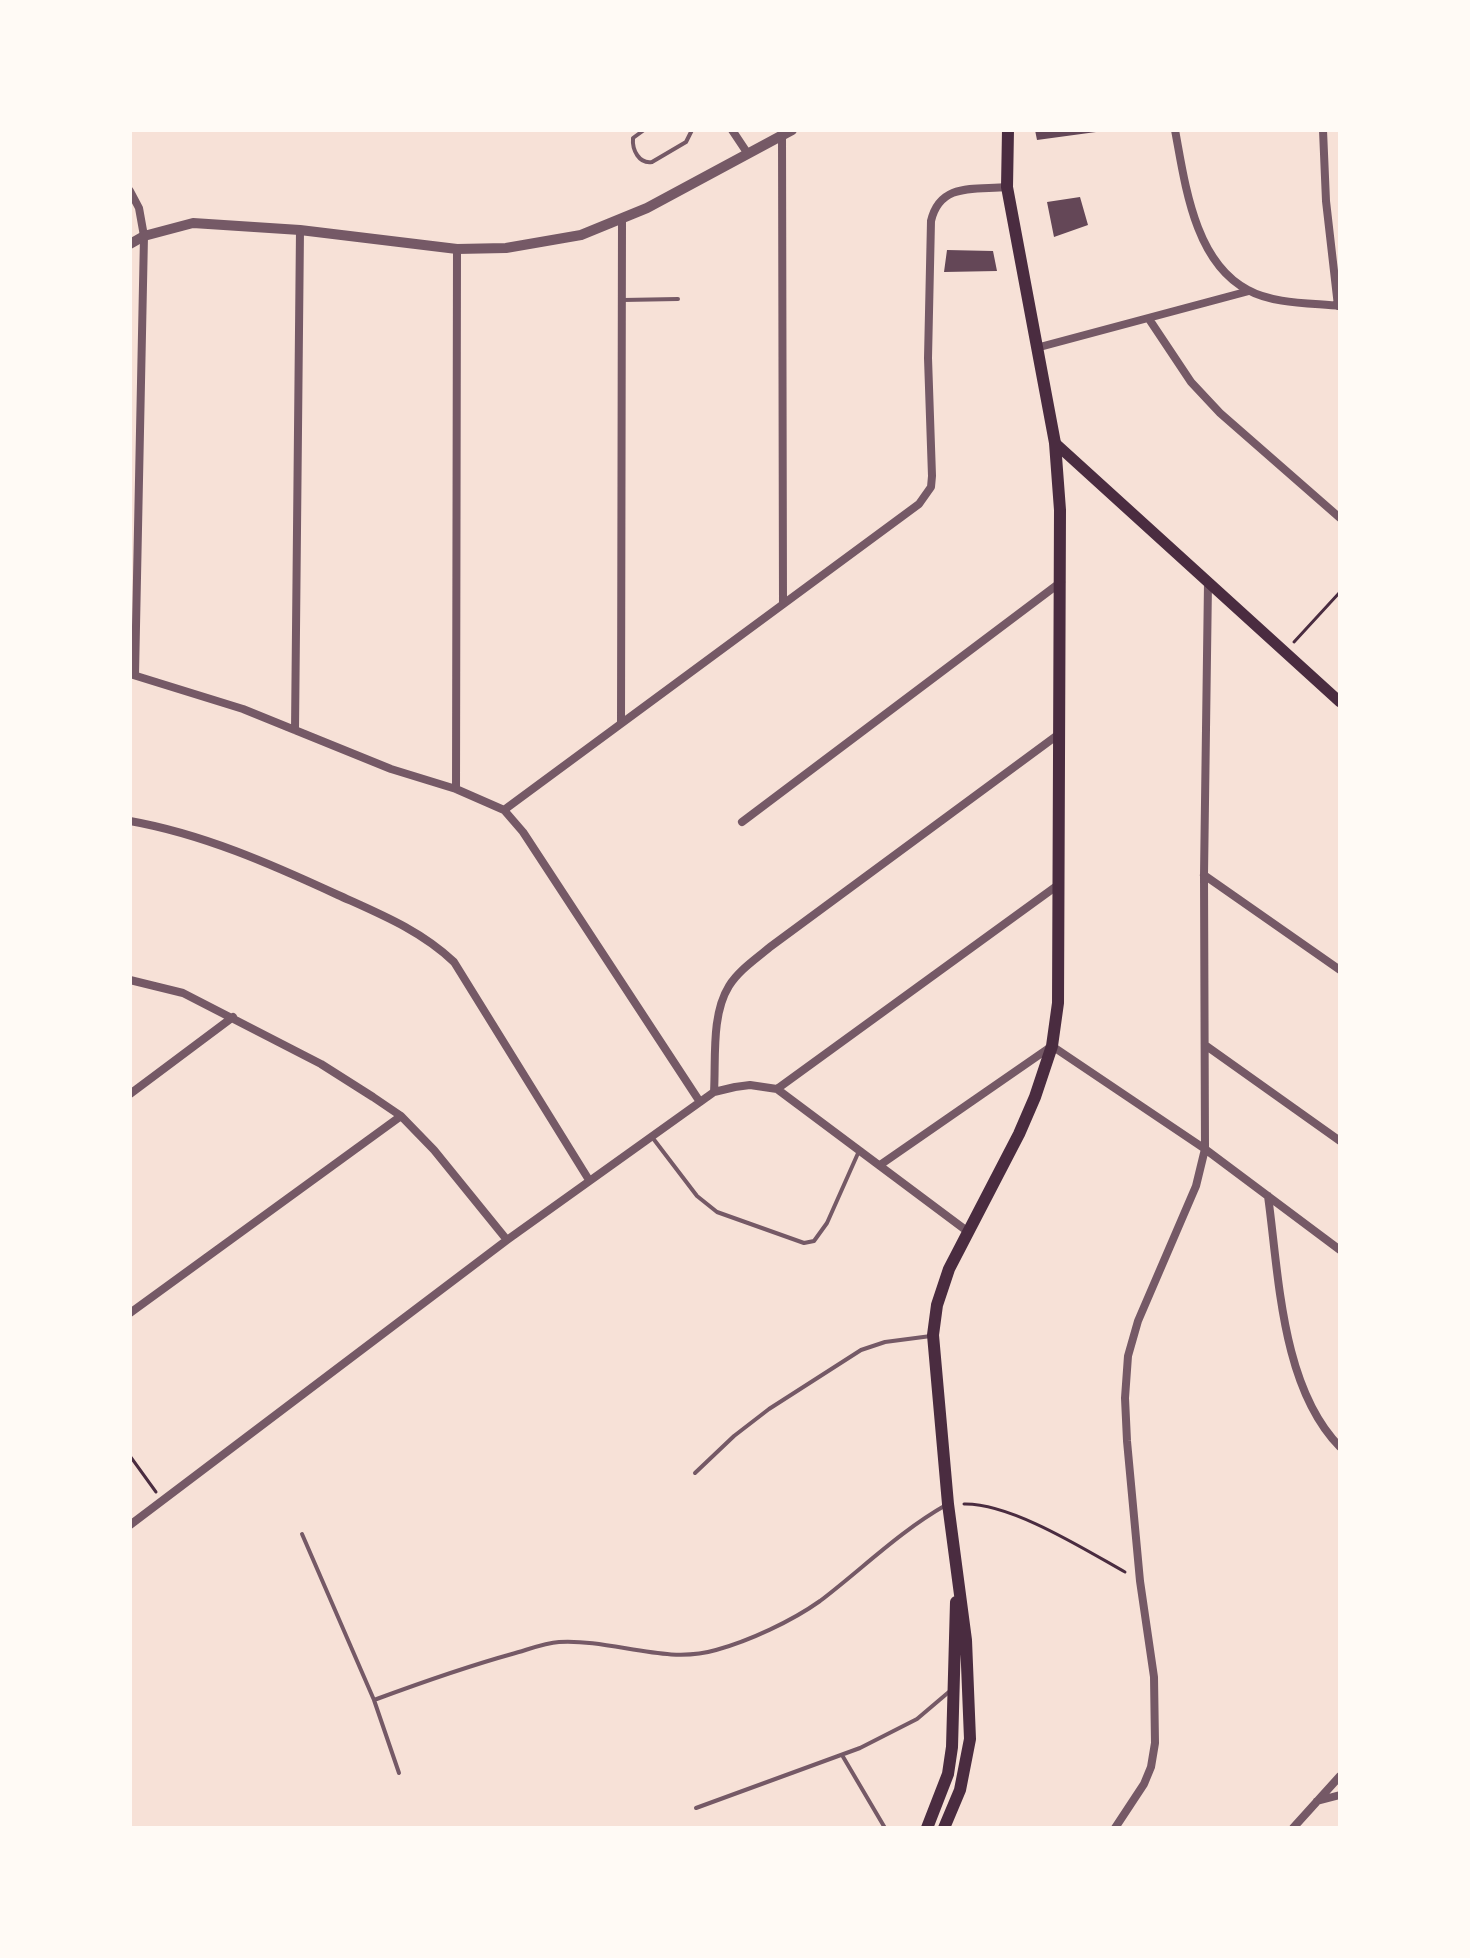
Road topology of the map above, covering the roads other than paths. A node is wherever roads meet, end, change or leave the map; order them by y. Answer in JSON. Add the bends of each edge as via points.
{"nodes":[{"id":1,"x":644,"y":130,"type":"edge"},
{"id":2,"x":692,"y":130,"type":"edge"},
{"id":3,"x":732,"y":130,"type":"edge"},
{"id":4,"x":1008,"y":130,"type":"edge"},
{"id":5,"x":1175,"y":130,"type":"edge"},
{"id":6,"x":1323,"y":130,"type":"edge"},
{"id":7,"x":787,"y":133,"type":"edge"},
{"id":8,"x":748,"y":154,"type":"junction"},
{"id":9,"x":1007,"y":187,"type":"junction"},
{"id":10,"x":130,"y":191,"type":"edge"},
{"id":11,"x":622,"y":218,"type":"junction"},
{"id":12,"x":300,"y":230,"type":"junction"},
{"id":13,"x":144,"y":236,"type":"junction"},
{"id":14,"x":130,"y":244,"type":"edge"},
{"id":15,"x":457,"y":249,"type":"junction"},
{"id":16,"x":1249,"y":291,"type":"junction"},
{"id":17,"x":678,"y":299,"type":"dead end"},
{"id":18,"x":621,"y":300,"type":"junction"},
{"id":19,"x":1339,"y":306,"type":"edge"},
{"id":20,"x":1149,"y":319,"type":"junction"},
{"id":21,"x":1036,"y":348,"type":"junction"},
{"id":22,"x":1055,"y":443,"type":"junction"},
{"id":23,"x":1340,"y":518,"type":"edge"},
{"id":24,"x":1061,"y":582,"type":"junction"},
{"id":25,"x":1208,"y":583,"type":"junction"},
{"id":26,"x":783,"y":604,"type":"junction"},
{"id":27,"x":133,"y":675,"type":"edge"},
{"id":28,"x":1340,"y":702,"type":"edge"},
{"id":29,"x":621,"y":723,"type":"junction"},
{"id":30,"x":295,"y":730,"type":"junction"},
{"id":31,"x":1059,"y":734,"type":"junction"},
{"id":32,"x":456,"y":789,"type":"junction"},
{"id":33,"x":504,"y":810,"type":"junction"},
{"id":34,"x":130,"y":821,"type":"edge"},
{"id":35,"x":742,"y":822,"type":"dead end"},
{"id":36,"x":1204,"y":875,"type":"junction"},
{"id":37,"x":1058,"y":885,"type":"junction"},
{"id":38,"x":1340,"y":970,"type":"edge"},
{"id":39,"x":130,"y":980,"type":"edge"},
{"id":40,"x":233,"y":1017,"type":"junction"},
{"id":41,"x":1205,"y":1045,"type":"junction"},
{"id":42,"x":1052,"y":1046,"type":"junction"},
{"id":43,"x":777,"y":1089,"type":"junction"},
{"id":44,"x":714,"y":1092,"type":"junction"},
{"id":45,"x":130,"y":1094,"type":"edge"},
{"id":46,"x":700,"y":1102,"type":"junction"},
{"id":47,"x":401,"y":1116,"type":"junction"},
{"id":48,"x":651,"y":1135,"type":"junction"},
{"id":49,"x":1340,"y":1141,"type":"edge"},
{"id":50,"x":860,"y":1149,"type":"junction"},
{"id":51,"x":1205,"y":1149,"type":"junction"},
{"id":52,"x":880,"y":1165,"type":"junction"},
{"id":53,"x":589,"y":1180,"type":"junction"},
{"id":54,"x":1268,"y":1196,"type":"junction"},
{"id":55,"x":967,"y":1231,"type":"junction"},
{"id":56,"x":507,"y":1240,"type":"junction"},
{"id":57,"x":1340,"y":1250,"type":"edge"},
{"id":58,"x":130,"y":1313,"type":"edge"},
{"id":59,"x":933,"y":1335,"type":"junction"},
{"id":60,"x":1340,"y":1447,"type":"edge"},
{"id":61,"x":695,"y":1473,"type":"dead end"},
{"id":62,"x":948,"y":1504,"type":"junction"},
{"id":63,"x":130,"y":1525,"type":"edge"},
{"id":64,"x":302,"y":1534,"type":"dead end"},
{"id":65,"x":958,"y":1575,"type":"junction"},
{"id":66,"x":953,"y":1689,"type":"junction"},
{"id":67,"x":374,"y":1700,"type":"junction"},
{"id":68,"x":842,"y":1755,"type":"junction"},
{"id":69,"x":399,"y":1773,"type":"dead end"},
{"id":70,"x":1340,"y":1776,"type":"edge"},
{"id":71,"x":1340,"y":1795,"type":"edge"},
{"id":72,"x":1317,"y":1801,"type":"junction"},
{"id":73,"x":696,"y":1808,"type":"dead end"},
{"id":74,"x":885,"y":1828,"type":"edge"},
{"id":75,"x":927,"y":1828,"type":"edge"},
{"id":76,"x":944,"y":1828,"type":"edge"},
{"id":77,"x":1115,"y":1828,"type":"edge"},
{"id":78,"x":1293,"y":1828,"type":"edge"}],
"edges":[{"from":1,"to":2,"type":"lane","via":[[632,145],[646,163],[686,142]]},
{"from":3,"to":8,"type":"street"},
{"from":4,"to":9,"type":"main road"},
{"from":5,"to":16,"type":"street","via":[[1204,241],[1220,266]]},
{"from":6,"to":19,"type":"street"},
{"from":7,"to":8,"type":"street"},
{"from":7,"to":26,"type":"street"},
{"from":8,"to":11,"type":"street"},
{"from":9,"to":21,"type":"main road"},
{"from":9,"to":26,"type":"street","via":[[955,191],[945,196],[931,221],[931,487],[919,504]]},
{"from":10,"to":13,"type":"street"},
{"from":11,"to":15,"type":"street","via":[[581,235],[506,248]]},
{"from":11,"to":18,"type":"street"},
{"from":12,"to":13,"type":"street","via":[[193,223]]},
{"from":12,"to":15,"type":"street"},
{"from":12,"to":30,"type":"street"},
{"from":13,"to":14,"type":"street"},
{"from":13,"to":27,"type":"street"},
{"from":15,"to":32,"type":"street"},
{"from":16,"to":19,"type":"street"},
{"from":16,"to":20,"type":"street"},
{"from":17,"to":18,"type":"lane"},
{"from":18,"to":29,"type":"street"},
{"from":20,"to":21,"type":"street"},
{"from":20,"to":23,"type":"street","via":[[1191,382],[1220,413]]},
{"from":21,"to":22,"type":"main road"},
{"from":22,"to":24,"type":"main road"},
{"from":22,"to":25,"type":"main road"},
{"from":24,"to":31,"type":"main road"},
{"from":24,"to":35,"type":"street"},
{"from":25,"to":28,"type":"main road"},
{"from":25,"to":36,"type":"street"},
{"from":26,"to":29,"type":"street"},
{"from":27,"to":30,"type":"street"},
{"from":29,"to":33,"type":"street"},
{"from":30,"to":32,"type":"street"},
{"from":31,"to":37,"type":"main road"},
{"from":31,"to":44,"type":"street","via":[[742,970],[719,1014]]},
{"from":32,"to":33,"type":"street"},
{"from":33,"to":46,"type":"street"},
{"from":34,"to":53,"type":"street","via":[[240,852],[435,944],[454,962]]},
{"from":36,"to":38,"type":"street"},
{"from":36,"to":41,"type":"street"},
{"from":37,"to":42,"type":"main road","via":[[1058,1003]]},
{"from":37,"to":43,"type":"street"},
{"from":39,"to":40,"type":"street","via":[[183,993]]},
{"from":40,"to":45,"type":"street"},
{"from":40,"to":47,"type":"street","via":[[321,1064]]},
{"from":41,"to":49,"type":"street"},
{"from":41,"to":51,"type":"street"},
{"from":42,"to":51,"type":"street"},
{"from":42,"to":52,"type":"street"},
{"from":42,"to":55,"type":"main road","via":[[1019,1134]]},
{"from":43,"to":44,"type":"street","via":[[750,1085]]},
{"from":43,"to":50,"type":"street"},
{"from":44,"to":46,"type":"street"},
{"from":46,"to":48,"type":"street"},
{"from":47,"to":56,"type":"street"},
{"from":47,"to":58,"type":"street"},
{"from":48,"to":50,"type":"lane","via":[[697,1196],[717,1212],[804,1243],[814,1241],[827,1223]]},
{"from":48,"to":53,"type":"street"},
{"from":50,"to":52,"type":"street"},
{"from":51,"to":54,"type":"street"},
{"from":51,"to":77,"type":"street","via":[[1196,1186],[1128,1356],[1127,1441],[1154,1677],[1155,1743],[1144,1784]]},
{"from":52,"to":55,"type":"street"},
{"from":53,"to":56,"type":"street"},
{"from":54,"to":57,"type":"street"},
{"from":54,"to":60,"type":"street","via":[[1284,1315],[1300,1379],[1311,1408]]},
{"from":55,"to":59,"type":"main road","via":[[937,1305]]},
{"from":56,"to":63,"type":"street"},
{"from":59,"to":61,"type":"lane","via":[[861,1350],[769,1409]]},
{"from":59,"to":62,"type":"main road"},
{"from":62,"to":65,"type":"main road"},
{"from":62,"to":67,"type":"lane","via":[[801,1613],[718,1650],[688,1657],[619,1645],[555,1643]]},
{"from":64,"to":67,"type":"lane"},
{"from":65,"to":66,"type":"main road"},
{"from":65,"to":76,"type":"main road","via":[[970,1739],[960,1790]]},
{"from":66,"to":68,"type":"lane","via":[[917,1719]]},
{"from":66,"to":75,"type":"main road","via":[[948,1774]]},
{"from":67,"to":69,"type":"lane"},
{"from":68,"to":73,"type":"lane"},
{"from":68,"to":74,"type":"lane"},
{"from":70,"to":72,"type":"street"},
{"from":71,"to":72,"type":"street"},
{"from":72,"to":78,"type":"street"}]}
